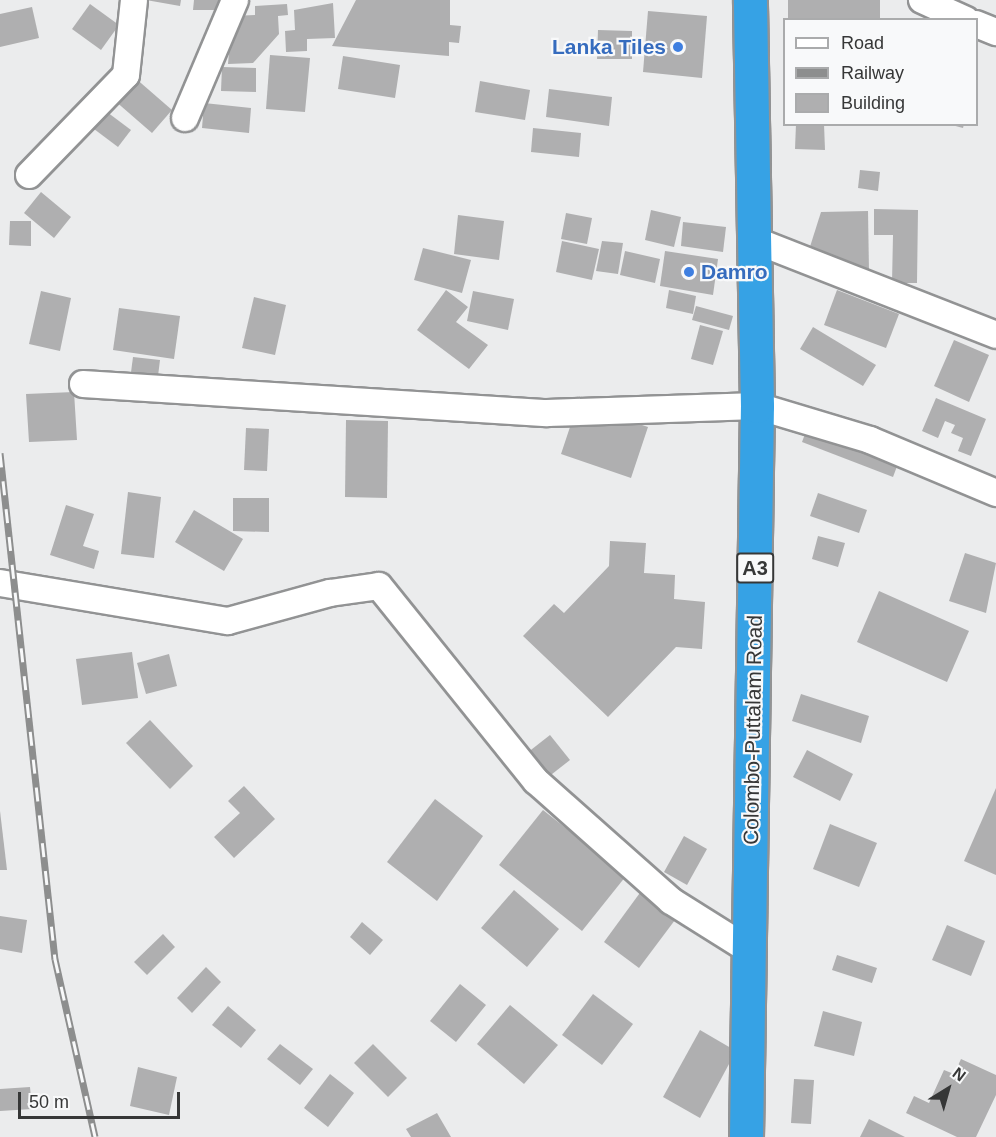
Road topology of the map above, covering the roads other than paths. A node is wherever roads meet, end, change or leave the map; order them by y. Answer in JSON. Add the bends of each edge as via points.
{"nodes":[{"id":1,"x":134,"y":0,"type":"edge"},
{"id":2,"x":235,"y":0,"type":"edge"},
{"id":3,"x":750,"y":0,"type":"edge"},
{"id":4,"x":922,"y":0,"type":"edge"},
{"id":5,"x":962,"y":18,"type":"edge"},
{"id":6,"x":978,"y":25,"type":"edge"},
{"id":7,"x":996,"y":33,"type":"edge"},
{"id":8,"x":185,"y":118,"type":"dead end"},
{"id":9,"x":29,"y":175,"type":"dead end"},
{"id":10,"x":754,"y":240,"type":"junction"},
{"id":11,"x":996,"y":335,"type":"edge"},
{"id":12,"x":83,"y":384,"type":"dead end"},
{"id":13,"x":757,"y":406,"type":"junction"},
{"id":14,"x":996,"y":493,"type":"edge"},
{"id":15,"x":0,"y":583,"type":"edge"},
{"id":16,"x":750,"y":950,"type":"junction"},
{"id":17,"x":746,"y":1137,"type":"edge"}],
"edges":[{"from":1,"to":9,"type":"street","via":[[126,75]]},
{"from":2,"to":8,"type":"street"},
{"from":3,"to":10,"type":"highway","name":"Colombo-Puttalam Road","number":"A3"},
{"from":4,"to":5,"type":"street"},
{"from":6,"to":7,"type":"street"},
{"from":10,"to":11,"type":"street"},
{"from":10,"to":13,"type":"highway","name":"Colombo-Puttalam Road","number":"A3"},
{"from":12,"to":13,"type":"street","via":[[547,413]]},
{"from":13,"to":14,"type":"street","via":[[870,440]]},
{"from":13,"to":16,"type":"highway","name":"Colombo-Puttalam Road","number":"A3"},
{"from":15,"to":16,"type":"street","via":[[228,621],[330,593],[379,586],[536,781],[671,902]]},
{"from":16,"to":17,"type":"highway","name":"Colombo-Puttalam Road","number":"A3"}]}
